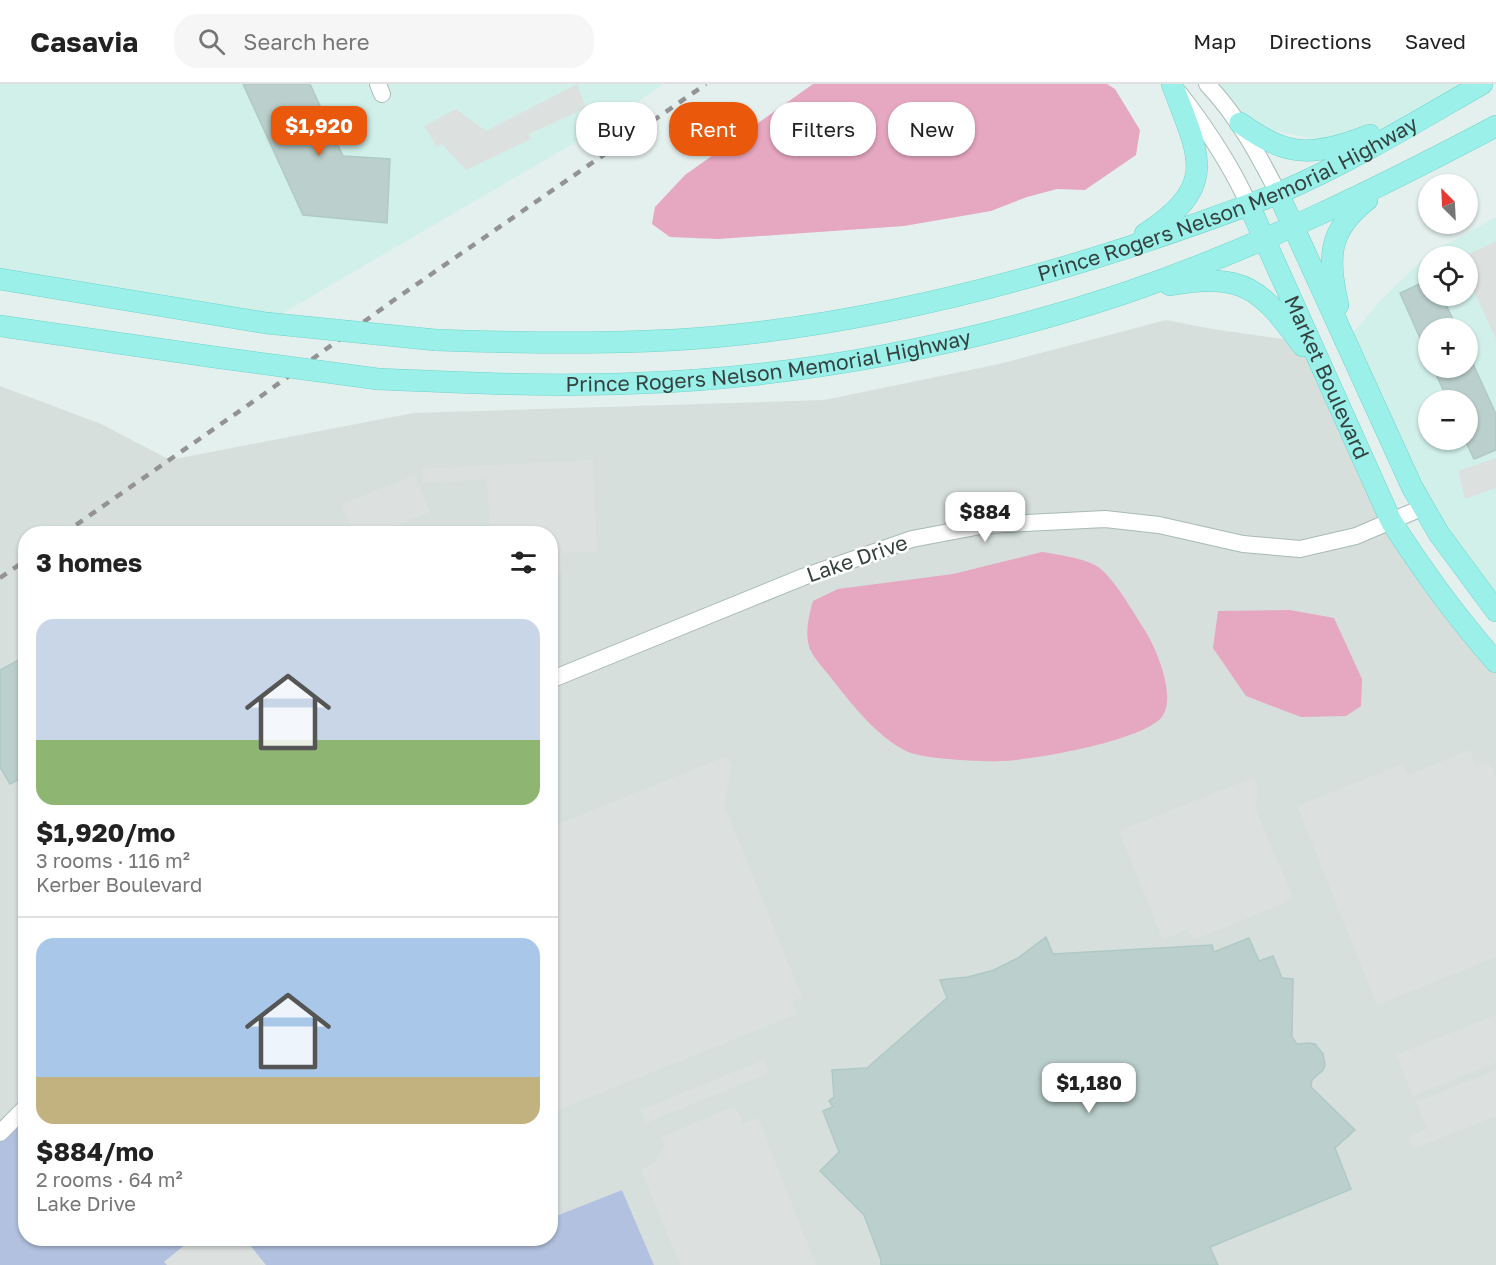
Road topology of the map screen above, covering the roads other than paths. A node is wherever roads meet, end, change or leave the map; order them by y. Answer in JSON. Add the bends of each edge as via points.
{"nodes":[{"id":1,"x":1172,"y":84,"type":"edge"},
{"id":2,"x":1207,"y":84,"type":"edge"},
{"id":3,"x":1482,"y":84,"type":"edge"},
{"id":4,"x":1441,"y":108,"type":"junction"},
{"id":5,"x":1240,"y":123,"type":"junction"},
{"id":6,"x":1496,"y":126,"type":"edge"},
{"id":7,"x":1411,"y":171,"type":"junction"},
{"id":8,"x":1278,"y":193,"type":"junction"},
{"id":9,"x":1249,"y":205,"type":"junction"},
{"id":10,"x":1294,"y":226,"type":"junction"},
{"id":11,"x":1264,"y":238,"type":"junction"},
{"id":12,"x":1104,"y":255,"type":"junction"},
{"id":13,"x":0,"y":279,"type":"edge"},
{"id":14,"x":1125,"y":293,"type":"junction"},
{"id":15,"x":0,"y":326,"type":"edge"},
{"id":16,"x":1346,"y":341,"type":"junction"},
{"id":17,"x":1326,"y":376,"type":"junction"},
{"id":18,"x":1424,"y":507,"type":"junction"},
{"id":19,"x":1391,"y":521,"type":"junction"},
{"id":20,"x":1496,"y":611,"type":"edge"},
{"id":21,"x":1496,"y":662,"type":"edge"},
{"id":22,"x":558,"y":677,"type":"edge"},
{"id":23,"x":18,"y":1115,"type":"edge"},
{"id":24,"x":0,"y":1133,"type":"edge"}],
"edges":[{"from":1,"to":9,"type":"street","name":"Market Boulevard","via":[[1206,127]]},
{"from":1,"to":12,"type":"main road","via":[[1194,145],[1197,161],[1193,189],[1182,205],[1157,226]]},
{"from":2,"to":5,"type":"street","name":"Market Boulevard"},
{"from":3,"to":4,"type":"main road","name":"Prince Rogers Nelson Memorial Highway"},
{"from":4,"to":5,"type":"main road","via":[[1321,151],[1291,150],[1259,137]]},
{"from":4,"to":8,"type":"main road","name":"Prince Rogers Nelson Memorial Highway"},
{"from":5,"to":8,"type":"street","name":"Market Boulevard"},
{"from":6,"to":7,"type":"main road","name":"Prince Rogers Nelson Memorial Highway"},
{"from":7,"to":10,"type":"main road","name":"Prince Rogers Nelson Memorial Highway"},
{"from":7,"to":16,"type":"main road","via":[[1360,206],[1337,234],[1332,268]]},
{"from":8,"to":9,"type":"main road","name":"Prince Rogers Nelson Memorial Highway"},
{"from":8,"to":10,"type":"main road","name":"Market Boulevard"},
{"from":9,"to":11,"type":"main road","name":"Market Boulevard"},
{"from":9,"to":12,"type":"main road","name":"Prince Rogers Nelson Memorial Highway"},
{"from":10,"to":11,"type":"main road","name":"Prince Rogers Nelson Memorial Highway"},
{"from":10,"to":16,"type":"main road","name":"Market Boulevard"},
{"from":11,"to":14,"type":"main road","name":"Prince Rogers Nelson Memorial Highway"},
{"from":11,"to":17,"type":"main road","name":"Market Boulevard"},
{"from":12,"to":13,"type":"main road","name":"Prince Rogers Nelson Memorial Highway","bridge":true,"via":[[989,289],[834,321],[674,340],[611,342],[436,340],[266,323]]},
{"from":14,"to":15,"type":"main road","name":"Prince Rogers Nelson Memorial Highway","bridge":true,"via":[[944,342],[862,358],[742,375],[643,383],[478,384],[378,379]]},
{"from":14,"to":17,"type":"main road","via":[[1209,281],[1245,286],[1283,319]]},
{"from":16,"to":18,"type":"main road","name":"Market Boulevard"},
{"from":17,"to":19,"type":"main road","name":"Market Boulevard"},
{"from":18,"to":19,"type":"street","name":"Lake Drive"},
{"from":18,"to":20,"type":"main road","name":"Market Boulevard","via":[[1439,534]]},
{"from":19,"to":21,"type":"main road","name":"Market Boulevard","via":[[1420,566]]},
{"from":19,"to":22,"type":"street","name":"Lake Drive","via":[[1356,536],[1300,549],[1243,544],[1160,525],[1105,519],[976,527],[912,539],[803,577]]},
{"from":23,"to":24,"type":"street"}]}
